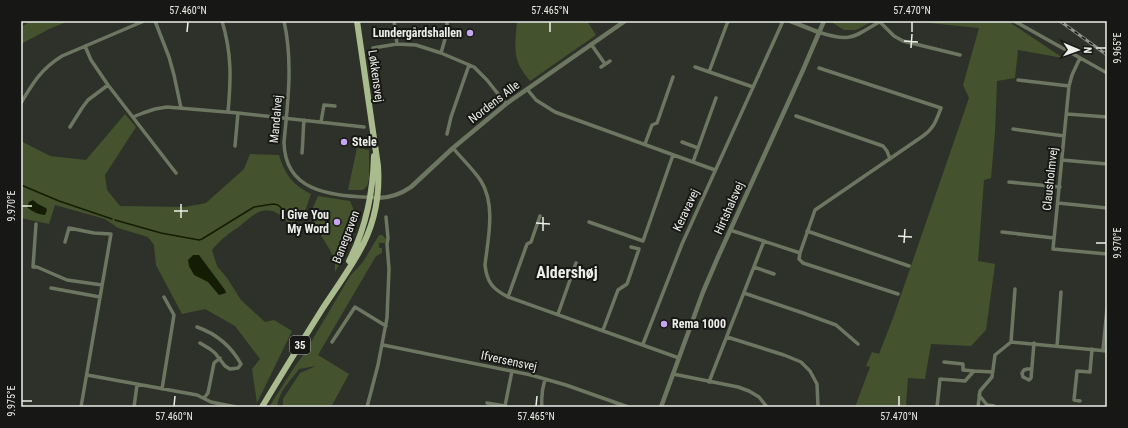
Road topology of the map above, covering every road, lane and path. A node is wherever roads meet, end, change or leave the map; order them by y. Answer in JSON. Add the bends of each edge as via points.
{"nodes":[{"id":1,"x":144,"y":21,"type":"edge"},
{"id":2,"x":155,"y":21,"type":"edge"},
{"id":3,"x":222,"y":21,"type":"edge"},
{"id":4,"x":284,"y":21,"type":"edge"},
{"id":5,"x":356,"y":21,"type":"edge"},
{"id":6,"x":394,"y":21,"type":"edge"},
{"id":7,"x":448,"y":21,"type":"edge"},
{"id":8,"x":625,"y":21,"type":"edge"},
{"id":9,"x":728,"y":21,"type":"edge"},
{"id":10,"x":783,"y":21,"type":"edge"},
{"id":11,"x":790,"y":21,"type":"edge"},
{"id":12,"x":824,"y":21,"type":"edge"},
{"id":13,"x":880,"y":21,"type":"edge"},
{"id":14,"x":1014,"y":21,"type":"edge"},
{"id":15,"x":818,"y":32,"type":"junction"},
{"id":16,"x":397,"y":44,"type":"junction"},
{"id":17,"x":591,"y":44,"type":"junction"},
{"id":18,"x":85,"y":46,"type":"junction"},
{"id":19,"x":373,"y":48,"type":"dead end"},
{"id":20,"x":441,"y":53,"type":"junction"},
{"id":21,"x":960,"y":56,"type":"dead end"},
{"id":22,"x":1080,"y":58,"type":"junction"},
{"id":23,"x":610,"y":61,"type":"dead end"},
{"id":24,"x":605,"y":64,"type":"junction"},
{"id":25,"x":469,"y":65,"type":"junction"},
{"id":26,"x":601,"y":67,"type":"dead end"},
{"id":27,"x":694,"y":67,"type":"dead end"},
{"id":28,"x":819,"y":68,"type":"dead end"},
{"id":29,"x":709,"y":72,"type":"junction"},
{"id":30,"x":1107,"y":73,"type":"edge"},
{"id":31,"x":673,"y":77,"type":"dead end"},
{"id":32,"x":1018,"y":80,"type":"dead end"},
{"id":33,"x":108,"y":85,"type":"junction"},
{"id":34,"x":1069,"y":86,"type":"junction"},
{"id":35,"x":753,"y":87,"type":"junction"},
{"id":36,"x":527,"y":89,"type":"junction"},
{"id":37,"x":716,"y":98,"type":"dead end"},
{"id":38,"x":21,"y":103,"type":"edge"},
{"id":39,"x":506,"y":104,"type":"junction"},
{"id":40,"x":335,"y":106,"type":"dead end"},
{"id":41,"x":181,"y":108,"type":"junction"},
{"id":42,"x":228,"y":112,"type":"junction"},
{"id":43,"x":238,"y":113,"type":"junction"},
{"id":44,"x":1067,"y":114,"type":"junction"},
{"id":45,"x":796,"y":116,"type":"dead end"},
{"id":46,"x":133,"y":117,"type":"junction"},
{"id":47,"x":1107,"y":117,"type":"edge"},
{"id":48,"x":286,"y":118,"type":"junction"},
{"id":49,"x":304,"y":120,"type":"junction"},
{"id":50,"x":321,"y":122,"type":"junction"},
{"id":51,"x":70,"y":127,"type":"dead end"},
{"id":52,"x":364,"y":127,"type":"dead end"},
{"id":53,"x":1013,"y":129,"type":"dead end"},
{"id":54,"x":447,"y":134,"type":"dead end"},
{"id":55,"x":373,"y":135,"type":"junction"},
{"id":56,"x":1064,"y":136,"type":"junction"},
{"id":57,"x":682,"y":142,"type":"dead end"},
{"id":58,"x":645,"y":144,"type":"junction"},
{"id":59,"x":235,"y":146,"type":"dead end"},
{"id":60,"x":453,"y":148,"type":"junction"},
{"id":61,"x":698,"y":148,"type":"junction"},
{"id":62,"x":302,"y":153,"type":"dead end"},
{"id":63,"x":674,"y":155,"type":"junction"},
{"id":64,"x":890,"y":159,"type":"junction"},
{"id":65,"x":1062,"y":160,"type":"junction"},
{"id":66,"x":693,"y":162,"type":"junction"},
{"id":67,"x":1107,"y":164,"type":"edge"},
{"id":68,"x":715,"y":170,"type":"junction"},
{"id":69,"x":176,"y":173,"type":"dead end"},
{"id":70,"x":1009,"y":182,"type":"dead end"},
{"id":71,"x":1060,"y":187,"type":"junction"},
{"id":72,"x":370,"y":198,"type":"junction"},
{"id":73,"x":378,"y":198,"type":"junction"},
{"id":74,"x":1058,"y":203,"type":"junction"},
{"id":75,"x":1107,"y":208,"type":"edge"},
{"id":76,"x":386,"y":216,"type":"dead end"},
{"id":77,"x":540,"y":216,"type":"dead end"},
{"id":78,"x":589,"y":222,"type":"dead end"},
{"id":79,"x":36,"y":224,"type":"dead end"},
{"id":80,"x":730,"y":230,"type":"junction"},
{"id":81,"x":807,"y":231,"type":"junction"},
{"id":82,"x":1002,"y":232,"type":"dead end"},
{"id":83,"x":1054,"y":238,"type":"junction"},
{"id":84,"x":764,"y":241,"type":"junction"},
{"id":85,"x":65,"y":242,"type":"dead end"},
{"id":86,"x":631,"y":247,"type":"dead end"},
{"id":87,"x":800,"y":253,"type":"junction"},
{"id":88,"x":1107,"y":254,"type":"edge"},
{"id":89,"x":576,"y":263,"type":"dead end"},
{"id":90,"x":909,"y":266,"type":"dead end"},
{"id":91,"x":754,"y":267,"type":"junction"},
{"id":92,"x":774,"y":274,"type":"dead end"},
{"id":93,"x":338,"y":284,"type":"junction"},
{"id":94,"x":102,"y":285,"type":"junction"},
{"id":95,"x":51,"y":288,"type":"dead end"},
{"id":96,"x":1016,"y":289,"type":"dead end"},
{"id":97,"x":1061,"y":292,"type":"dead end"},
{"id":98,"x":744,"y":293,"type":"junction"},
{"id":99,"x":898,"y":294,"type":"dead end"},
{"id":100,"x":508,"y":296,"type":"junction"},
{"id":101,"x":100,"y":297,"type":"junction"},
{"id":102,"x":164,"y":297,"type":"dead end"},
{"id":103,"x":1107,"y":309,"type":"edge"},
{"id":104,"x":558,"y":314,"type":"junction"},
{"id":105,"x":386,"y":326,"type":"junction"},
{"id":106,"x":197,"y":327,"type":"dead end"},
{"id":107,"x":604,"y":330,"type":"junction"},
{"id":108,"x":727,"y":337,"type":"junction"},
{"id":109,"x":332,"y":342,"type":"dead end"},
{"id":110,"x":1011,"y":342,"type":"junction"},
{"id":111,"x":200,"y":343,"type":"dead end"},
{"id":112,"x":642,"y":344,"type":"junction"},
{"id":113,"x":858,"y":344,"type":"dead end"},
{"id":114,"x":1034,"y":344,"type":"junction"},
{"id":115,"x":383,"y":345,"type":"junction"},
{"id":116,"x":1057,"y":346,"type":"junction"},
{"id":117,"x":1092,"y":349,"type":"junction"},
{"id":118,"x":1105,"y":351,"type":"edge"},
{"id":119,"x":220,"y":358,"type":"junction"},
{"id":120,"x":679,"y":358,"type":"junction"},
{"id":121,"x":944,"y":362,"type":"dead end"},
{"id":122,"x":1032,"y":369,"type":"dead end"},
{"id":123,"x":974,"y":370,"type":"junction"},
{"id":124,"x":512,"y":371,"type":"junction"},
{"id":125,"x":993,"y":372,"type":"junction"},
{"id":126,"x":674,"y":374,"type":"junction"},
{"id":127,"x":87,"y":376,"type":"junction"},
{"id":128,"x":545,"y":379,"type":"junction"},
{"id":129,"x":709,"y":382,"type":"junction"},
{"id":130,"x":137,"y":385,"type":"junction"},
{"id":131,"x":162,"y":389,"type":"junction"},
{"id":132,"x":979,"y":395,"type":"junction"},
{"id":133,"x":204,"y":398,"type":"junction"},
{"id":134,"x":1080,"y":401,"type":"dead end"},
{"id":135,"x":487,"y":403,"type":"dead end"},
{"id":136,"x":81,"y":407,"type":"edge"},
{"id":137,"x":134,"y":407,"type":"edge"},
{"id":138,"x":236,"y":407,"type":"edge"},
{"id":139,"x":262,"y":407,"type":"edge"},
{"id":140,"x":367,"y":407,"type":"edge"},
{"id":141,"x":542,"y":407,"type":"edge"},
{"id":142,"x":628,"y":407,"type":"edge"},
{"id":143,"x":661,"y":407,"type":"edge"},
{"id":144,"x":767,"y":407,"type":"edge"},
{"id":145,"x":818,"y":407,"type":"edge"},
{"id":146,"x":937,"y":407,"type":"edge"},
{"id":147,"x":978,"y":407,"type":"edge"},
{"id":148,"x":995,"y":407,"type":"edge"}],
"edges":[{"from":1,"to":18,"type":"street"},
{"from":2,"to":41,"type":"street","via":[[169,57]]},
{"from":3,"to":42,"type":"street","via":[[229,51]]},
{"from":4,"to":48,"type":"street","name":"Mandalvej","via":[[289,71]]},
{"from":5,"to":55,"type":"main road","name":"Løkkensvej","number":"35"},
{"from":6,"to":16,"type":"street"},
{"from":7,"to":20,"type":"street"},
{"from":8,"to":17,"type":"street","name":"Nordens Alle"},
{"from":9,"to":29,"type":"street"},
{"from":10,"to":35,"type":"street","name":"Keravavej"},
{"from":11,"to":15,"type":"street"},
{"from":12,"to":15,"type":"street","name":"Hirtshalsvej"},
{"from":13,"to":15,"type":"street","via":[[849,38]]},
{"from":13,"to":21,"type":"street","via":[[894,36],[903,40]]},
{"from":14,"to":22,"type":"street"},
{"from":15,"to":80,"type":"street","name":"Hirtshalsvej"},
{"from":16,"to":19,"type":"street"},
{"from":16,"to":20,"type":"street","via":[[416,45]]},
{"from":17,"to":24,"type":"street"},
{"from":17,"to":36,"type":"street","name":"Nordens Alle"},
{"from":18,"to":33,"type":"street"},
{"from":18,"to":38,"type":"street","via":[[62,56],[46,67]]},
{"from":20,"to":25,"type":"street"},
{"from":22,"to":30,"type":"street"},
{"from":22,"to":34,"type":"street","name":"Clausholmvej"},
{"from":23,"to":24,"type":"street"},
{"from":24,"to":26,"type":"street"},
{"from":25,"to":39,"type":"street","via":[[487,80]]},
{"from":25,"to":54,"type":"street"},
{"from":27,"to":29,"type":"street"},
{"from":28,"to":64,"type":"street","via":[[941,108],[931,130]]},
{"from":29,"to":35,"type":"street"},
{"from":31,"to":58,"type":"street","via":[[657,123],[652,125]]},
{"from":32,"to":34,"type":"street"},
{"from":33,"to":46,"type":"street"},
{"from":33,"to":51,"type":"street","via":[[88,100]]},
{"from":34,"to":44,"type":"street","name":"Clausholmvej"},
{"from":35,"to":68,"type":"street","name":"Keravavej"},
{"from":36,"to":39,"type":"street","name":"Nordens Alle"},
{"from":36,"to":58,"type":"street","via":[[536,100],[554,112]]},
{"from":37,"to":61,"type":"street"},
{"from":39,"to":60,"type":"street","name":"Nordens Alle"},
{"from":40,"to":50,"type":"street","via":[[324,105]]},
{"from":41,"to":42,"type":"street"},
{"from":41,"to":46,"type":"street","via":[[155,108]]},
{"from":42,"to":43,"type":"street"},
{"from":43,"to":48,"type":"street"},
{"from":43,"to":59,"type":"street"},
{"from":44,"to":47,"type":"street"},
{"from":44,"to":56,"type":"street","name":"Clausholmvej"},
{"from":45,"to":64,"type":"street","via":[[883,146]]},
{"from":46,"to":69,"type":"street"},
{"from":48,"to":49,"type":"street"},
{"from":48,"to":72,"type":"street","name":"Mandalvej","via":[[285,155],[289,167],[300,181],[315,190]]},
{"from":49,"to":50,"type":"street"},
{"from":49,"to":62,"type":"street"},
{"from":50,"to":52,"type":"street"},
{"from":53,"to":56,"type":"street"},
{"from":55,"to":72,"type":"main road","name":"Løkkensvej","number":"35","via":[[374,166]]},
{"from":55,"to":73,"type":"main road","name":"Løkkensvej","number":"35","via":[[379,177]]},
{"from":56,"to":65,"type":"street","name":"Clausholmvej"},
{"from":57,"to":61,"type":"street"},
{"from":58,"to":63,"type":"street"},
{"from":60,"to":73,"type":"street","name":"Nordens Alle","via":[[406,191],[387,198]]},
{"from":60,"to":100,"type":"street","via":[[477,176],[486,192],[490,211],[486,274],[497,291]]},
{"from":61,"to":66,"type":"street"},
{"from":63,"to":66,"type":"street"},
{"from":63,"to":78,"type":"street","via":[[643,241]]},
{"from":64,"to":81,"type":"street","via":[[818,207]]},
{"from":65,"to":67,"type":"street"},
{"from":65,"to":71,"type":"street","name":"Clausholmvej"},
{"from":66,"to":68,"type":"street"},
{"from":68,"to":112,"type":"street","name":"Keravavej"},
{"from":70,"to":71,"type":"street"},
{"from":71,"to":74,"type":"street","name":"Clausholmvej"},
{"from":72,"to":73,"type":"street","name":"Mandalvej"},
{"from":72,"to":93,"type":"main road","name":"Banegraven","number":"35","via":[[359,240]]},
{"from":73,"to":93,"type":"main road","name":"Banegraven","number":"35","via":[[363,245]]},
{"from":74,"to":75,"type":"street"},
{"from":74,"to":83,"type":"street","name":"Clausholmvej"},
{"from":76,"to":105,"type":"street","via":[[389,269]]},
{"from":77,"to":100,"type":"street"},
{"from":79,"to":94,"type":"street","via":[[33,267],[67,280]]},
{"from":80,"to":84,"type":"street"},
{"from":80,"to":120,"type":"street","name":"Hirtshalsvej","via":[[703,292]]},
{"from":81,"to":87,"type":"street"},
{"from":81,"to":90,"type":"street"},
{"from":82,"to":83,"type":"street"},
{"from":83,"to":88,"type":"street","via":[[1053,249]]},
{"from":84,"to":87,"type":"street"},
{"from":84,"to":91,"type":"street"},
{"from":85,"to":94,"type":"street","via":[[69,228],[94,234],[111,234]]},
{"from":86,"to":107,"type":"street","via":[[639,249],[627,284],[618,290]]},
{"from":87,"to":99,"type":"street","via":[[799,258],[803,263]]},
{"from":89,"to":104,"type":"street"},
{"from":91,"to":92,"type":"street"},
{"from":91,"to":98,"type":"street"},
{"from":93,"to":139,"type":"main road","name":"Banegraven","number":"35"},
{"from":94,"to":101,"type":"street"},
{"from":95,"to":101,"type":"street"},
{"from":96,"to":110,"type":"street"},
{"from":97,"to":116,"type":"street"},
{"from":98,"to":108,"type":"street"},
{"from":98,"to":113,"type":"street","via":[[836,325]]},
{"from":100,"to":104,"type":"street"},
{"from":101,"to":127,"type":"street"},
{"from":102,"to":131,"type":"street","via":[[174,315]]},
{"from":103,"to":118,"type":"street"},
{"from":104,"to":107,"type":"street"},
{"from":105,"to":109,"type":"street","via":[[355,307]]},
{"from":105,"to":115,"type":"street"},
{"from":106,"to":119,"type":"street","via":[[223,341],[237,356],[241,366],[230,369]]},
{"from":107,"to":112,"type":"street"},
{"from":108,"to":129,"type":"street"},
{"from":108,"to":145,"type":"street","via":[[801,362],[817,384]]},
{"from":110,"to":114,"type":"street"},
{"from":110,"to":125,"type":"street","via":[[995,355]]},
{"from":111,"to":119,"type":"street"},
{"from":112,"to":120,"type":"street"},
{"from":114,"to":116,"type":"street"},
{"from":114,"to":122,"type":"street"},
{"from":115,"to":124,"type":"street","name":"Ifversensvej"},
{"from":115,"to":140,"type":"street"},
{"from":116,"to":117,"type":"street"},
{"from":117,"to":118,"type":"street"},
{"from":117,"to":134,"type":"street","via":[[1090,372],[1077,371],[1074,400]]},
{"from":119,"to":133,"type":"street","via":[[214,363],[208,393]]},
{"from":120,"to":126,"type":"street","name":"Hirtshalsvej"},
{"from":121,"to":123,"type":"street","via":[[964,364],[963,370]]},
{"from":123,"to":125,"type":"street"},
{"from":123,"to":146,"type":"street","via":[[965,381],[940,379]]},
{"from":124,"to":128,"type":"street","name":"Ifversensvej"},
{"from":124,"to":135,"type":"street","via":[[505,406]]},
{"from":125,"to":132,"type":"street"},
{"from":126,"to":129,"type":"street"},
{"from":126,"to":143,"type":"street","name":"Hirtshalsvej"},
{"from":127,"to":130,"type":"street"},
{"from":127,"to":136,"type":"street"},
{"from":128,"to":141,"type":"street","via":[[542,388]]},
{"from":128,"to":142,"type":"street","name":"Ifversensvej"},
{"from":129,"to":144,"type":"street","via":[[749,391],[759,397]]},
{"from":130,"to":131,"type":"street"},
{"from":130,"to":137,"type":"street"},
{"from":131,"to":133,"type":"street"},
{"from":132,"to":147,"type":"street"},
{"from":132,"to":148,"type":"street","via":[[987,405]]},
{"from":133,"to":138,"type":"street"}]}
